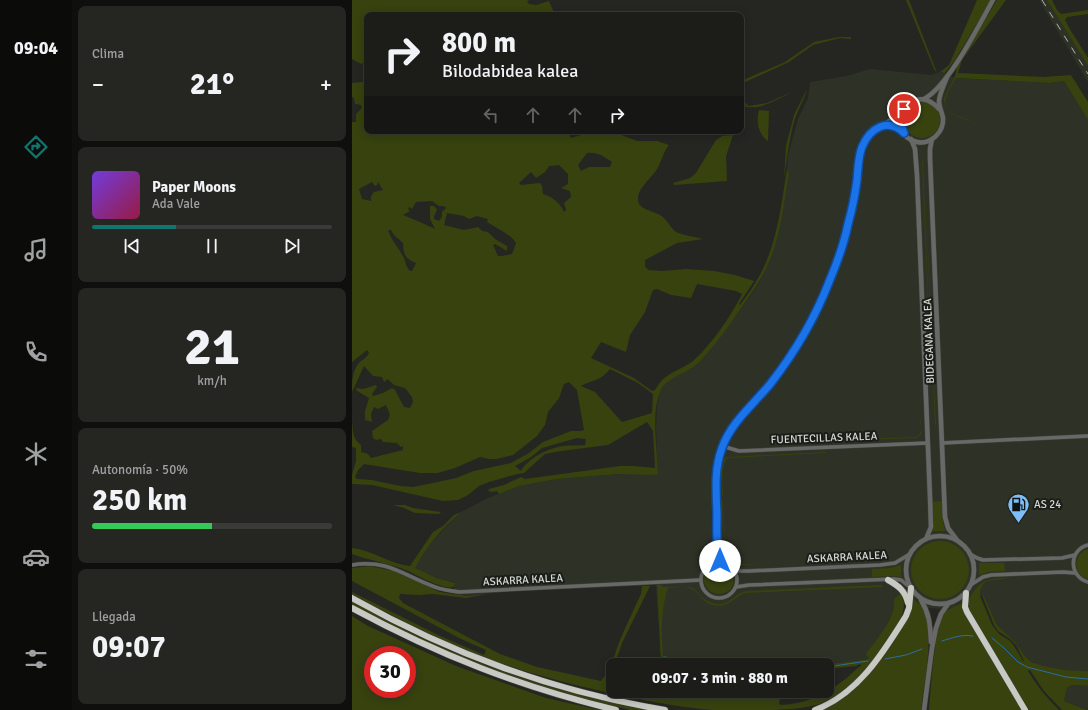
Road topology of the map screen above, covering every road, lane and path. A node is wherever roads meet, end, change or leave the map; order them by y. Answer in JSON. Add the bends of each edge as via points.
{"nodes":[{"id":1,"x":993,"y":0,"type":"edge"},
{"id":2,"x":947,"y":77,"type":"junction"},
{"id":3,"x":923,"y":99,"type":"junction"},
{"id":4,"x":904,"y":109,"type":"junction"},
{"id":5,"x":940,"y":109,"type":"junction"},
{"id":6,"x":883,"y":125,"type":"junction"},
{"id":7,"x":904,"y":133,"type":"junction"},
{"id":8,"x":911,"y":139,"type":"junction"},
{"id":9,"x":932,"y":139,"type":"junction"},
{"id":10,"x":1088,"y":436,"type":"edge"},
{"id":11,"x":928,"y":443,"type":"junction"},
{"id":12,"x":942,"y":443,"type":"junction"},
{"id":13,"x":722,"y":446,"type":"junction"},
{"id":14,"x":926,"y":539,"type":"junction"},
{"id":15,"x":956,"y":540,"type":"junction"},
{"id":16,"x":1088,"y":545,"type":"edge"},
{"id":17,"x":718,"y":548,"type":"junction"},
{"id":18,"x":910,"y":554,"type":"junction"},
{"id":19,"x":970,"y":554,"type":"junction"},
{"id":20,"x":1075,"y":555,"type":"junction"},
{"id":21,"x":713,"y":562,"type":"junction"},
{"id":22,"x":727,"y":562,"type":"junction"},
{"id":23,"x":352,"y":565,"type":"edge"},
{"id":24,"x":734,"y":569,"type":"junction"},
{"id":25,"x":1075,"y":573,"type":"junction"},
{"id":26,"x":701,"y":580,"type":"junction"},
{"id":27,"x":888,"y":580,"type":"junction"},
{"id":28,"x":1088,"y":582,"type":"edge"},
{"id":29,"x":972,"y":584,"type":"junction"},
{"id":30,"x":736,"y":587,"type":"junction"},
{"id":31,"x":911,"y":588,"type":"junction"},
{"id":32,"x":966,"y":592,"type":"junction"},
{"id":33,"x":352,"y":598,"type":"edge"},
{"id":34,"x":919,"y":598,"type":"junction"},
{"id":35,"x":948,"y":604,"type":"junction"},
{"id":36,"x":352,"y":608,"type":"edge"},
{"id":37,"x":909,"y":608,"type":"junction"},
{"id":38,"x":932,"y":648,"type":"junction"},
{"id":39,"x":616,"y":710,"type":"edge"},
{"id":40,"x":665,"y":710,"type":"edge"},
{"id":41,"x":814,"y":710,"type":"edge"},
{"id":42,"x":924,"y":710,"type":"edge"},
{"id":43,"x":1025,"y":710,"type":"edge"}],
"edges":[{"from":1,"to":2,"type":"street"},
{"from":2,"to":3,"type":"street"},
{"from":2,"to":5,"type":"street","via":[[940,94]]},
{"from":3,"to":4,"type":"street","via":[[915,100]]},
{"from":3,"to":5,"type":"street"},
{"from":4,"to":6,"type":"street"},
{"from":4,"to":7,"type":"street","via":[[900,119]]},
{"from":5,"to":9,"type":"street","via":[[943,116],[942,126],[937,136]]},
{"from":6,"to":7,"type":"street","via":[[894,126]]},
{"from":6,"to":13,"type":"street","via":[[871,133],[860,152],[854,200],[844,241],[814,315],[782,367],[735,423]]},
{"from":7,"to":8,"type":"street"},
{"from":8,"to":9,"type":"street","via":[[918,142]]},
{"from":8,"to":11,"type":"street","name":"BIDEGANA KALEA","via":[[917,164]]},
{"from":9,"to":12,"type":"street","name":"BIDEGANA KALEA","via":[[930,158]]},
{"from":10,"to":12,"type":"street"},
{"from":11,"to":13,"type":"street","name":"FUENTECILLAS KALEA","via":[[739,451]]},
{"from":11,"to":14,"type":"street","name":"BIDEGANA KALEA","via":[[931,527]]},
{"from":12,"to":15,"type":"street","name":"BIDEGANA KALEA","via":[[946,521]]},
{"from":13,"to":17,"type":"street","via":[[716,475]]},
{"from":14,"to":15,"type":"street","via":[[942,536]]},
{"from":14,"to":18,"type":"street"},
{"from":15,"to":19,"type":"street","via":[[967,548]]},
{"from":16,"to":20,"type":"street"},
{"from":17,"to":21,"type":"street"},
{"from":17,"to":22,"type":"street"},
{"from":18,"to":24,"type":"street","name":"ASKARRA KALEA","via":[[895,564],[748,571]]},
{"from":18,"to":31,"type":"street","via":[[906,571]]},
{"from":19,"to":20,"type":"street","via":[[983,560],[1062,558]]},
{"from":19,"to":29,"type":"street","via":[[974,569]]},
{"from":20,"to":25,"type":"street"},
{"from":21,"to":22,"type":"street"},
{"from":21,"to":26,"type":"street","via":[[705,567]]},
{"from":22,"to":24,"type":"street"},
{"from":23,"to":26,"type":"street","name":"ASKARRA KALEA","via":[[386,566],[434,586],[459,592]]},
{"from":24,"to":30,"type":"street","via":[[738,578]]},
{"from":25,"to":28,"type":"street"},
{"from":25,"to":29,"type":"street","via":[[991,576]]},
{"from":26,"to":30,"type":"street","via":[[705,592],[716,598],[728,596]]},
{"from":27,"to":30,"type":"street"},
{"from":27,"to":31,"type":"street","via":[[901,580]]},
{"from":27,"to":37,"type":"highway","via":[[901,587]]},
{"from":29,"to":32,"type":"street"},
{"from":31,"to":34,"type":"street"},
{"from":31,"to":37,"type":"highway"},
{"from":32,"to":35,"type":"street","via":[[955,602]]},
{"from":32,"to":43,"type":"highway","via":[[967,612]]},
{"from":33,"to":40,"type":"highway","via":[[435,641],[496,666],[573,690]]},
{"from":34,"to":35,"type":"street","via":[[930,603]]},
{"from":34,"to":38,"type":"street","via":[[930,618]]},
{"from":35,"to":38,"type":"street","via":[[938,618]]},
{"from":36,"to":39,"type":"highway","via":[[430,648],[493,674],[566,698]]},
{"from":37,"to":41,"type":"highway","via":[[900,626],[858,682],[839,698]]},
{"from":38,"to":42,"type":"street"}]}
